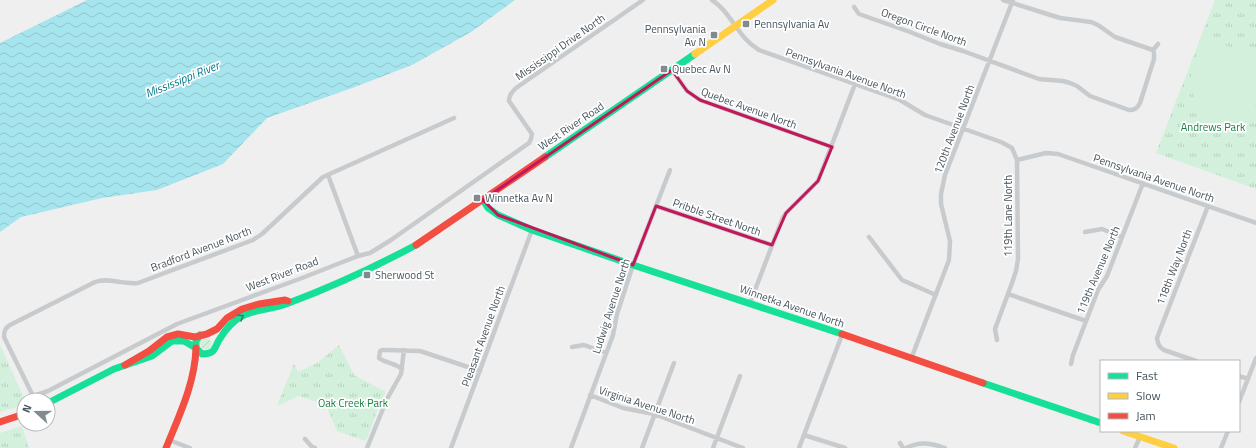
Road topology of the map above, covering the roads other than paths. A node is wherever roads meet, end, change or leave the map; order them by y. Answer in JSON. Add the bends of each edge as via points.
{"nodes":[{"id":1,"x":643,"y":0,"type":"edge"},
{"id":2,"x":712,"y":0,"type":"edge"},
{"id":3,"x":773,"y":0,"type":"edge"},
{"id":4,"x":1003,"y":0,"type":"edge"},
{"id":5,"x":1012,"y":2,"type":"edge"},
{"id":6,"x":854,"y":7,"type":"dead end"},
{"id":7,"x":735,"y":26,"type":"junction"},
{"id":8,"x":1158,"y":44,"type":"dead end"},
{"id":9,"x":1153,"y":50,"type":"junction"},
{"id":10,"x":990,"y":61,"type":"junction"},
{"id":11,"x":672,"y":70,"type":"junction"},
{"id":12,"x":855,"y":84,"type":"junction"},
{"id":13,"x":454,"y":118,"type":"dead end"},
{"id":14,"x":964,"y":129,"type":"junction"},
{"id":15,"x":531,"y":141,"type":"joint"},
{"id":16,"x":832,"y":147,"type":"junction"},
{"id":17,"x":1017,"y":160,"type":"junction"},
{"id":18,"x":670,"y":170,"type":"dead end"},
{"id":19,"x":328,"y":175,"type":"junction"},
{"id":20,"x":1143,"y":183,"type":"junction"},
{"id":21,"x":483,"y":200,"type":"junction"},
{"id":22,"x":656,"y":206,"type":"junction"},
{"id":23,"x":1208,"y":206,"type":"junction"},
{"id":24,"x":1256,"y":223,"type":"edge"},
{"id":25,"x":532,"y":230,"type":"junction"},
{"id":26,"x":1085,"y":232,"type":"dead end"},
{"id":27,"x":869,"y":237,"type":"dead end"},
{"id":28,"x":1122,"y":237,"type":"junction"},
{"id":29,"x":772,"y":245,"type":"junction"},
{"id":30,"x":358,"y":256,"type":"junction"},
{"id":31,"x":633,"y":265,"type":"junction"},
{"id":32,"x":1008,"y":294,"type":"junction"},
{"id":33,"x":936,"y":295,"type":"junction"},
{"id":34,"x":290,"y":301,"type":"junction"},
{"id":35,"x":750,"y":303,"type":"junction"},
{"id":36,"x":1086,"y":321,"type":"junction"},
{"id":37,"x":204,"y":334,"type":"junction"},
{"id":38,"x":842,"y":335,"type":"junction"},
{"id":39,"x":997,"y":340,"type":"dead end"},
{"id":40,"x":216,"y":346,"type":"junction"},
{"id":41,"x":572,"y":347,"type":"dead end"},
{"id":42,"x":196,"y":348,"type":"junction"},
{"id":43,"x":404,"y":350,"type":"junction"},
{"id":44,"x":606,"y":353,"type":"junction"},
{"id":45,"x":208,"y":354,"type":"junction"},
{"id":46,"x":912,"y":358,"type":"junction"},
{"id":47,"x":1256,"y":358,"type":"edge"},
{"id":48,"x":1193,"y":360,"type":"edge"},
{"id":49,"x":674,"y":363,"type":"dead end"},
{"id":50,"x":1071,"y":364,"type":"dead end"},
{"id":51,"x":126,"y":365,"type":"junction"},
{"id":52,"x":402,"y":369,"type":"junction"},
{"id":53,"x":480,"y":371,"type":"junction"},
{"id":54,"x":740,"y":376,"type":"dead end"},
{"id":55,"x":1240,"y":376,"type":"edge"},
{"id":56,"x":192,"y":378,"type":"junction"},
{"id":57,"x":1248,"y":379,"type":"junction"},
{"id":58,"x":31,"y":392,"type":"edge"},
{"id":59,"x":45,"y":392,"type":"edge"},
{"id":60,"x":590,"y":395,"type":"junction"},
{"id":61,"x":56,"y":399,"type":"edge"},
{"id":62,"x":1240,"y":399,"type":"edge"},
{"id":63,"x":654,"y":414,"type":"junction"},
{"id":64,"x":16,"y":417,"type":"edge"},
{"id":65,"x":0,"y":422,"type":"edge"},
{"id":66,"x":1100,"y":423,"type":"edge"},
{"id":67,"x":1126,"y":432,"type":"edge"},
{"id":68,"x":1228,"y":432,"type":"edge"},
{"id":69,"x":804,"y":435,"type":"junction"},
{"id":70,"x":1140,"y":437,"type":"junction"},
{"id":71,"x":717,"y":438,"type":"junction"},
{"id":72,"x":305,"y":439,"type":"dead end"},
{"id":73,"x":169,"y":440,"type":"junction"},
{"id":74,"x":900,"y":443,"type":"dead end"},
{"id":75,"x":166,"y":448,"type":"edge"},
{"id":76,"x":190,"y":448,"type":"edge"},
{"id":77,"x":315,"y":448,"type":"edge"},
{"id":78,"x":367,"y":448,"type":"edge"},
{"id":79,"x":451,"y":448,"type":"edge"},
{"id":80,"x":571,"y":448,"type":"edge"},
{"id":81,"x":642,"y":448,"type":"edge"},
{"id":82,"x":713,"y":448,"type":"edge"},
{"id":83,"x":743,"y":448,"type":"edge"},
{"id":84,"x":799,"y":448,"type":"edge"},
{"id":85,"x":845,"y":448,"type":"edge"},
{"id":86,"x":904,"y":448,"type":"edge"},
{"id":87,"x":945,"y":448,"type":"edge"},
{"id":88,"x":1136,"y":448,"type":"edge"},
{"id":89,"x":1174,"y":448,"type":"edge"},
{"id":90,"x":1221,"y":448,"type":"edge"}],
"edges":[{"from":1,"to":15,"type":"street","name":"Mississippi Drive North","via":[[512,91],[509,101],[530,132]]},
{"from":2,"to":7,"type":"street","name":"Pennsylvania Avenue North","via":[[721,7]]},
{"from":3,"to":7,"type":"street","name":"West River Road"},
{"from":4,"to":5,"type":"street"},
{"from":5,"to":9,"type":"street","via":[[1060,18],[1090,22],[1115,37]]},
{"from":5,"to":10,"type":"street","name":"120th Avenue North"},
{"from":6,"to":10,"type":"street","name":"Oregon Circle North","via":[[859,14]]},
{"from":7,"to":11,"type":"street","name":"West River Road"},
{"from":7,"to":12,"type":"street","name":"Pennsylvania Avenue North","via":[[745,40],[759,50]]},
{"from":8,"to":9,"type":"street"},
{"from":9,"to":10,"type":"street","name":"Oregon Circle North","via":[[1154,59],[1140,103],[1133,110],[1090,96],[1070,83],[1039,79]]},
{"from":10,"to":14,"type":"street","name":"120th Avenue North"},
{"from":11,"to":16,"type":"street","name":"Quebec Avenue North","via":[[687,91],[700,100]]},
{"from":11,"to":21,"type":"street","name":"West River Road"},
{"from":12,"to":14,"type":"street","name":"Pennsylvania Avenue North","via":[[900,100],[926,115]]},
{"from":12,"to":16,"type":"street"},
{"from":13,"to":19,"type":"street","name":"Bradford Avenue North"},
{"from":14,"to":17,"type":"street","name":"Pennsylvania Avenue North","via":[[1005,143],[1012,148]]},
{"from":14,"to":33,"type":"street","name":"120th Avenue North","via":[[942,185],[941,204],[950,250]]},
{"from":15,"to":30,"type":"street","name":"West River Road","via":[[391,240],[370,253]]},
{"from":16,"to":29,"type":"street","via":[[818,181],[786,213]]},
{"from":17,"to":20,"type":"street","name":"Pennsylvania Avenue North","via":[[1054,153]]},
{"from":17,"to":32,"type":"street","name":"119th Lane North","via":[[1018,259]]},
{"from":18,"to":22,"type":"street","name":"Ludwig Avenue North"},
{"from":19,"to":30,"type":"street"},
{"from":19,"to":58,"type":"street","name":"Bradford Avenue North","via":[[253,240],[138,283],[106,280],[95,282],[10,325],[6,328],[4,336]]},
{"from":20,"to":23,"type":"street","name":"Pennsylvania Avenue North"},
{"from":20,"to":28,"type":"street","name":"119th Avenue North"},
{"from":21,"to":25,"type":"street","name":"Winnetka Avenue North","via":[[498,216]]},
{"from":21,"to":34,"type":"street","name":"West River Road","via":[[394,258],[328,288]]},
{"from":22,"to":29,"type":"street","name":"Pribble Street North"},
{"from":22,"to":31,"type":"street","name":"Ludwig Avenue North"},
{"from":23,"to":24,"type":"street","name":"Pennsylvania Avenue North"},
{"from":23,"to":48,"type":"street","name":"118th Way North","via":[[1158,334],[1158,343],[1164,350]]},
{"from":25,"to":31,"type":"street","name":"Winnetka Avenue North"},
{"from":25,"to":53,"type":"street","name":"Pleasant Avenue North"},
{"from":26,"to":28,"type":"street","via":[[1102,229]]},
{"from":27,"to":33,"type":"street","via":[[902,280]]},
{"from":28,"to":36,"type":"street","name":"119th Avenue North"},
{"from":29,"to":35,"type":"street"},
{"from":30,"to":59,"type":"street","name":"West River Road","via":[[177,324]]},
{"from":31,"to":35,"type":"street","name":"Winnetka Avenue North"},
{"from":31,"to":44,"type":"street","name":"Ludwig Avenue North"},
{"from":32,"to":36,"type":"street"},
{"from":32,"to":39,"type":"street","name":"119th Lane North","via":[[995,329]]},
{"from":33,"to":46,"type":"street","name":"120th Avenue North"},
{"from":34,"to":37,"type":"street","name":"West River Road","via":[[265,302],[246,307],[231,314],[217,329]]},
{"from":40,"to":34,"type":"street","name":"West River Road","one_way":true,"via":[[225,330],[244,315]]},
{"from":35,"to":38,"type":"street","name":"Winnetka Avenue North"},
{"from":36,"to":50,"type":"street","name":"119th Avenue North"},
{"from":37,"to":40,"type":"street","via":[[214,338]]},
{"from":37,"to":42,"type":"street","via":[[196,342]]},
{"from":37,"to":51,"type":"street","via":[[193,337],[178,334],[167,337]]},
{"from":38,"to":46,"type":"street","name":"Winnetka Avenue North"},
{"from":38,"to":69,"type":"street"},
{"from":40,"to":45,"type":"street"},
{"from":41,"to":44,"type":"street","via":[[584,345]]},
{"from":42,"to":45,"type":"street","via":[[202,354]]},
{"from":42,"to":51,"type":"street","via":[[184,341],[176,340],[145,359]]},
{"from":42,"to":56,"type":"street"},
{"from":43,"to":52,"type":"street"},
{"from":43,"to":52,"type":"street","via":[[382,350],[379,354],[381,360]]},
{"from":43,"to":53,"type":"street","via":[[420,351]]},
{"from":44,"to":60,"type":"street","name":"Ludwig Avenue North"},
{"from":45,"to":56,"type":"street"},
{"from":46,"to":66,"type":"street","name":"Winnetka Avenue North"},
{"from":47,"to":57,"type":"street"},
{"from":49,"to":63,"type":"street"},
{"from":51,"to":61,"type":"street"},
{"from":52,"to":78,"type":"street","via":[[382,408]]},
{"from":53,"to":79,"type":"street","name":"Pleasant Avenue North"},
{"from":54,"to":71,"type":"street"},
{"from":55,"to":57,"type":"street"},
{"from":56,"to":73,"type":"street"},
{"from":57,"to":62,"type":"street"},
{"from":60,"to":63,"type":"street","name":"Virginia Avenue North","via":[[623,408]]},
{"from":60,"to":80,"type":"street","name":"Ludwig Avenue North"},
{"from":63,"to":71,"type":"street","name":"Virginia Avenue North"},
{"from":63,"to":81,"type":"street"},
{"from":64,"to":65,"type":"street"},
{"from":67,"to":70,"type":"street"},
{"from":68,"to":90,"type":"street"},
{"from":69,"to":84,"type":"street"},
{"from":69,"to":85,"type":"street"},
{"from":70,"to":88,"type":"street"},
{"from":70,"to":89,"type":"street"},
{"from":71,"to":82,"type":"street"},
{"from":71,"to":83,"type":"street","name":"Virginia Avenue North"},
{"from":72,"to":77,"type":"street"},
{"from":73,"to":75,"type":"street"},
{"from":73,"to":76,"type":"street"},
{"from":74,"to":86,"type":"street"},
{"from":86,"to":87,"type":"street","via":[[928,443]]}]}
